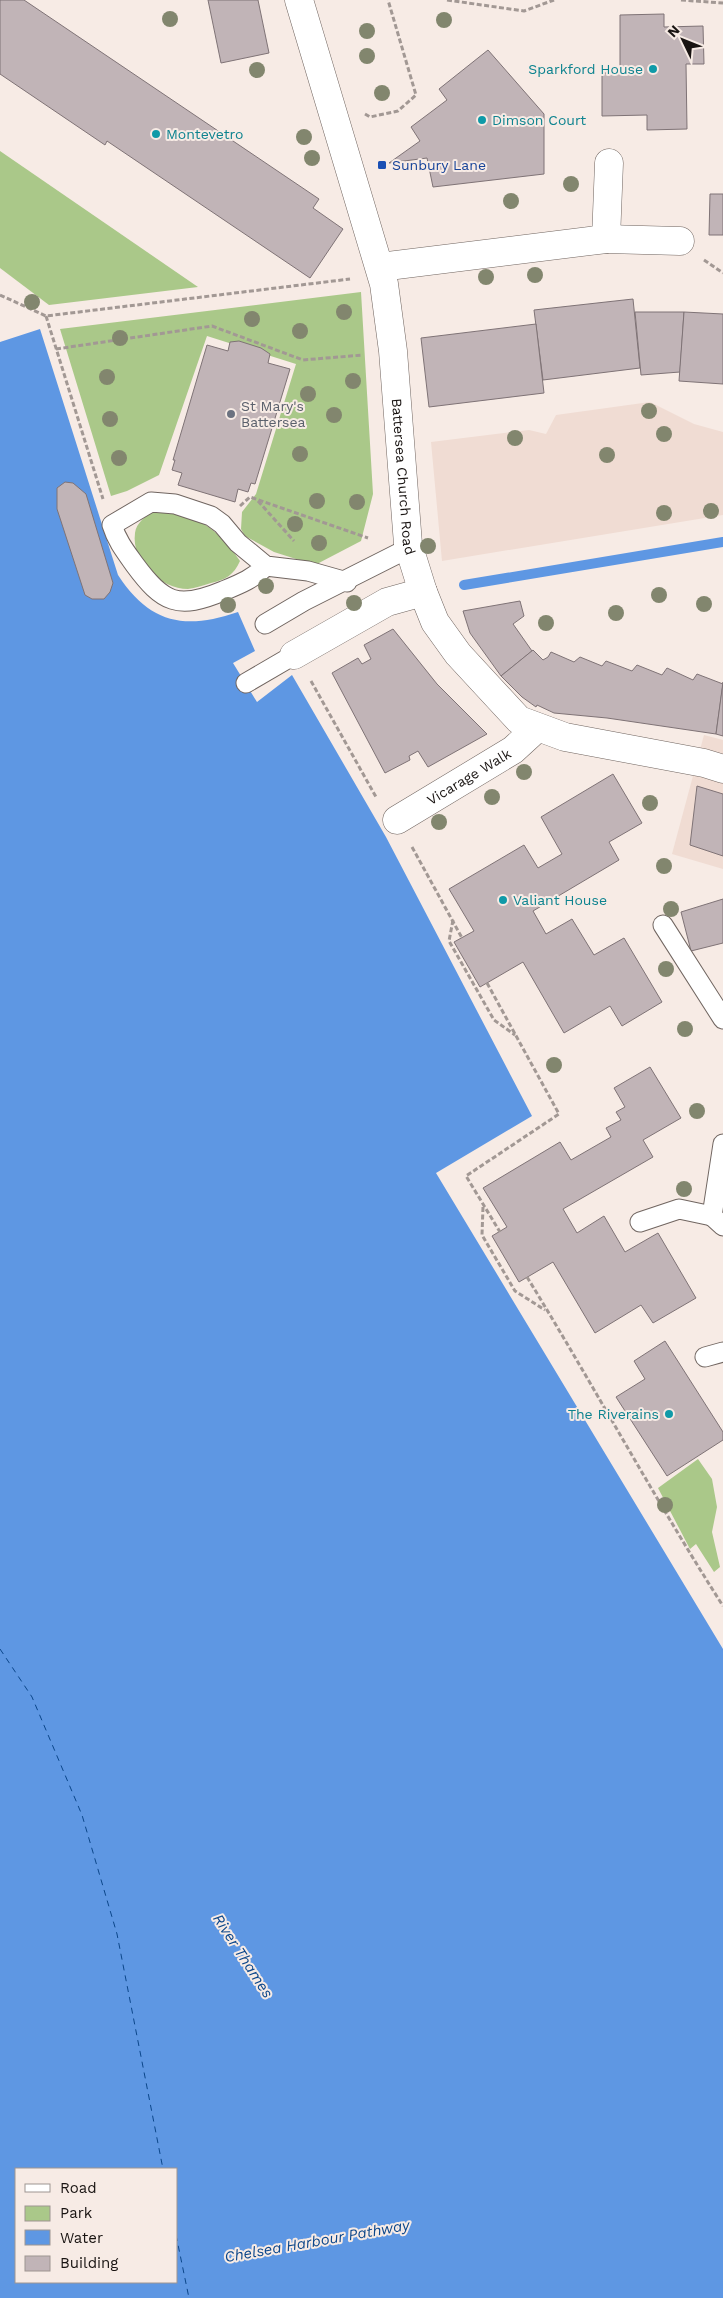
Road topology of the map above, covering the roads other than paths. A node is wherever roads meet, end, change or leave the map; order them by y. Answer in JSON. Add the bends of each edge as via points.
{"nodes":[{"id":1,"x":299,"y":0,"type":"edge"},
{"id":2,"x":609,"y":163,"type":"dead end"},
{"id":3,"x":606,"y":239,"type":"junction"},
{"id":4,"x":680,"y":241,"type":"dead end"},
{"id":5,"x":382,"y":276,"type":"junction"},
{"id":6,"x":409,"y":546,"type":"junction"},
{"id":7,"x":266,"y":566,"type":"junction"},
{"id":8,"x":347,"y":582,"type":"junction"},
{"id":9,"x":423,"y":592,"type":"junction"},
{"id":10,"x":265,"y":624,"type":"dead end"},
{"id":11,"x":294,"y":655,"type":"joint"},
{"id":12,"x":246,"y":683,"type":"dead end"},
{"id":13,"x":537,"y":728,"type":"junction"},
{"id":14,"x":723,"y":769,"type":"edge"},
{"id":15,"x":397,"y":820,"type":"road end"},
{"id":16,"x":663,"y":925,"type":"dead end"},
{"id":17,"x":723,"y":1019,"type":"edge"},
{"id":18,"x":723,"y":1144,"type":"edge"},
{"id":19,"x":718,"y":1221,"type":"edge"},
{"id":20,"x":640,"y":1222,"type":"dead end"}],
"edges":[{"from":1,"to":5,"type":"street","name":"Battersea Church Road"},
{"from":2,"to":3,"type":"street"},
{"from":3,"to":4,"type":"street"},
{"from":3,"to":5,"type":"street"},
{"from":5,"to":6,"type":"street","name":"Battersea Church Road","via":[[393,352]]},
{"from":6,"to":8,"type":"lane"},
{"from":6,"to":9,"type":"street","name":"Battersea Church Road"},
{"from":7,"to":7,"type":"lane","via":[[253,579],[202,600],[188,603],[167,598],[149,585],[116,539],[112,525],[152,502],[175,504],[212,516]]},
{"from":7,"to":8,"type":"lane","via":[[308,571]]},
{"from":8,"to":10,"type":"lane","via":[[304,601]]},
{"from":9,"to":11,"type":"street","via":[[387,602]]},
{"from":9,"to":13,"type":"street","name":"Battersea Church Road","via":[[436,622],[458,654],[519,720]]},
{"from":11,"to":12,"type":"lane"},
{"from":13,"to":14,"type":"street","name":"Battersea Church Road","via":[[565,737]]},
{"from":13,"to":15,"type":"street","name":"Vicarage Walk","via":[[513,750]]},
{"from":16,"to":17,"type":"lane"},
{"from":18,"to":19,"type":"lane"},
{"from":19,"to":20,"type":"lane","via":[[679,1209]]}]}
